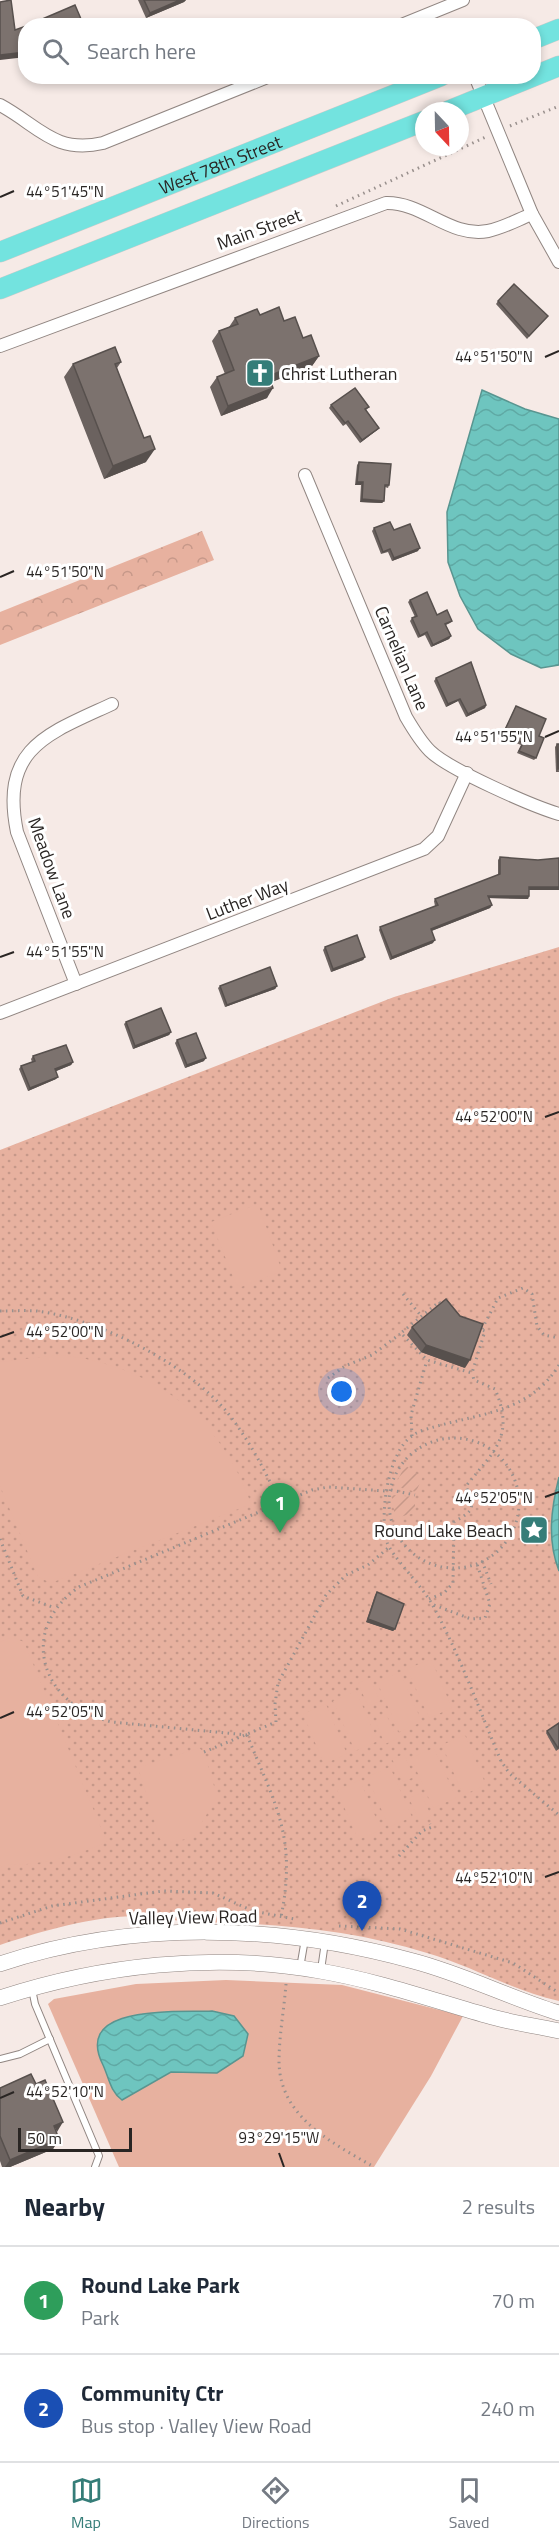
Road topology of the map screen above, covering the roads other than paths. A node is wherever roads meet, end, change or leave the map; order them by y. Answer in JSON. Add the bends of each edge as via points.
{"nodes":[{"id":1,"x":463,"y":0,"type":"edge"},
{"id":2,"x":419,"y":18,"type":"edge"},
{"id":3,"x":559,"y":29,"type":"edge"},
{"id":4,"x":541,"y":36,"type":"edge"},
{"id":5,"x":559,"y":66,"type":"edge"},
{"id":6,"x":541,"y":73,"type":"edge"},
{"id":7,"x":250,"y":84,"type":"edge"},
{"id":8,"x":421,"y":84,"type":"edge"},
{"id":9,"x":478,"y":84,"type":"edge"},
{"id":10,"x":515,"y":84,"type":"edge"},
{"id":11,"x":484,"y":97,"type":"junction"},
{"id":12,"x":469,"y":103,"type":"edge"},
{"id":13,"x":0,"y":105,"type":"edge"},
{"id":14,"x":415,"y":124,"type":"edge"},
{"id":15,"x":532,"y":214,"type":"junction"},
{"id":16,"x":50,"y":233,"type":"junction"},
{"id":17,"x":0,"y":244,"type":"edge"},
{"id":18,"x":0,"y":252,"type":"edge"},
{"id":19,"x":559,"y":262,"type":"edge"},
{"id":20,"x":0,"y":289,"type":"edge"},
{"id":21,"x":0,"y":346,"type":"edge"},
{"id":22,"x":305,"y":475,"type":"dead end"},
{"id":23,"x":112,"y":704,"type":"dead end"},
{"id":24,"x":467,"y":773,"type":"junction"},
{"id":25,"x":559,"y":814,"type":"edge"},
{"id":26,"x":76,"y":984,"type":"junction"},
{"id":27,"x":0,"y":1012,"type":"edge"},
{"id":28,"x":305,"y":1938,"type":"junction"},
{"id":29,"x":325,"y":1942,"type":"junction"},
{"id":30,"x":0,"y":1964,"type":"edge"},
{"id":31,"x":300,"y":1968,"type":"junction"},
{"id":32,"x":320,"y":1971,"type":"junction"},
{"id":33,"x":32,"y":1989,"type":"junction"},
{"id":34,"x":0,"y":1998,"type":"edge"},
{"id":35,"x":559,"y":2013,"type":"edge"},
{"id":36,"x":559,"y":2031,"type":"edge"},
{"id":37,"x":50,"y":2039,"type":"junction"},
{"id":38,"x":0,"y":2059,"type":"edge"},
{"id":39,"x":95,"y":2167,"type":"edge"}],
"edges":[{"from":1,"to":2,"type":"street"},
{"from":3,"to":4,"type":"main road"},
{"from":5,"to":6,"type":"main road"},
{"from":7,"to":13,"type":"street","via":[[85,147],[51,140]]},
{"from":8,"to":16,"type":"main road","name":"West 78th Street"},
{"from":9,"to":11,"type":"street"},
{"from":10,"to":11,"type":"main road"},
{"from":11,"to":12,"type":"main road"},
{"from":11,"to":15,"type":"street"},
{"from":14,"to":20,"type":"main road","name":"West 78th Street"},
{"from":15,"to":19,"type":"street"},
{"from":15,"to":21,"type":"street","name":"Main Street","via":[[498,228],[473,231],[454,227],[410,206],[386,203]]},
{"from":16,"to":17,"type":"main road"},
{"from":16,"to":18,"type":"main road","name":"West 78th Street"},
{"from":22,"to":24,"type":"street","name":"Carnelian Lane","via":[[406,717],[430,752]]},
{"from":23,"to":26,"type":"street","name":"Meadow Lane","via":[[49,734],[33,748],[13,788],[17,832]]},
{"from":24,"to":25,"type":"street","name":"Carnelian Lane"},
{"from":24,"to":26,"type":"street","name":"Luther Way","via":[[438,836],[424,849]]},
{"from":26,"to":27,"type":"street","name":"Luther Way"},
{"from":28,"to":29,"type":"street","name":"Valley View Road"},
{"from":28,"to":30,"type":"street","name":"Valley View Road","via":[[239,1932],[153,1934],[60,1949]]},
{"from":28,"to":31,"type":"lane"},
{"from":29,"to":32,"type":"lane"},
{"from":29,"to":35,"type":"street","name":"Valley View Road","via":[[413,1961]]},
{"from":31,"to":32,"type":"street"},
{"from":31,"to":33,"type":"street","via":[[224,1964],[145,1967]]},
{"from":32,"to":36,"type":"street"},
{"from":33,"to":34,"type":"street"},
{"from":33,"to":37,"type":"lane"},
{"from":37,"to":38,"type":"lane"},
{"from":37,"to":39,"type":"lane","via":[[99,2156]]}]}
